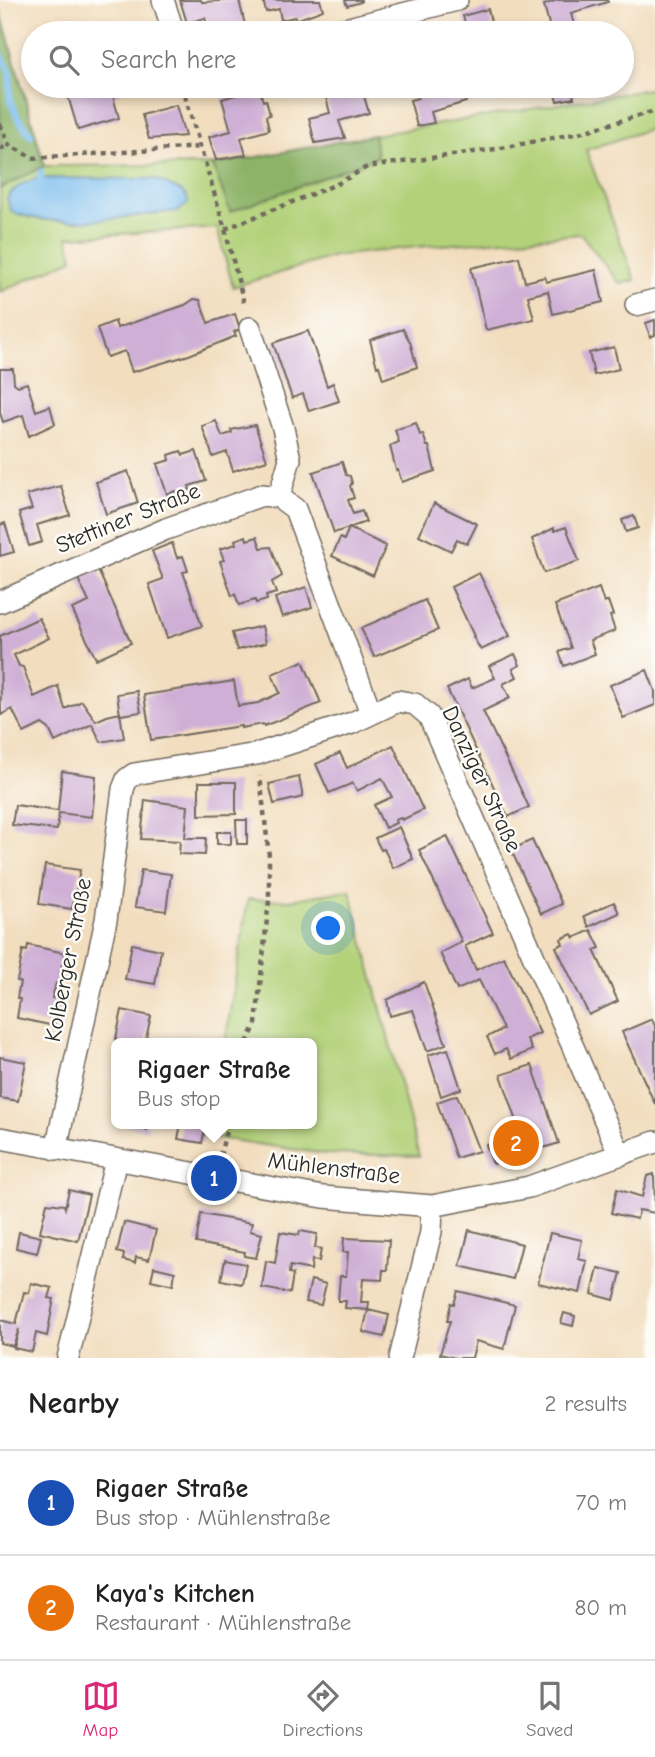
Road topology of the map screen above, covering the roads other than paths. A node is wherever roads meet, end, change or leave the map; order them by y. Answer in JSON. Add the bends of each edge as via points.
{"nodes":[{"id":1,"x":163,"y":0,"type":"edge"},
{"id":2,"x":457,"y":0,"type":"edge"},
{"id":3,"x":170,"y":21,"type":"edge"},
{"id":4,"x":376,"y":21,"type":"edge"},
{"id":5,"x":250,"y":328,"type":"road end"},
{"id":6,"x":279,"y":497,"type":"junction"},
{"id":7,"x":0,"y":602,"type":"edge"},
{"id":8,"x":371,"y":713,"type":"junction"},
{"id":9,"x":127,"y":779,"type":"joint"},
{"id":10,"x":0,"y":1138,"type":"edge"},
{"id":11,"x":655,"y":1142,"type":"edge"},
{"id":12,"x":56,"y":1149,"type":"junction"},
{"id":13,"x":620,"y":1155,"type":"junction"},
{"id":14,"x":116,"y":1160,"type":"junction"},
{"id":15,"x":432,"y":1206,"type":"junction"},
{"id":16,"x":68,"y":1358,"type":"edge"},
{"id":17,"x":400,"y":1358,"type":"edge"}],
"edges":[{"from":1,"to":3,"type":"street"},
{"from":2,"to":4,"type":"street"},
{"from":5,"to":6,"type":"street","via":[[290,459]]},
{"from":6,"to":7,"type":"street","name":"Stettiner Straße","via":[[262,495],[166,528]]},
{"from":6,"to":8,"type":"street","via":[[295,509]]},
{"from":8,"to":9,"type":"street","name":"Danziger Straße","via":[[257,754],[134,774]]},
{"from":8,"to":13,"type":"street","name":"Danziger Straße","via":[[398,701],[415,704],[429,716]]},
{"from":9,"to":12,"type":"street","name":"Kolberger Straße","via":[[106,920]]},
{"from":10,"to":12,"type":"street","name":"Mühlenstraße"},
{"from":11,"to":13,"type":"street","name":"Mühlenstraße"},
{"from":12,"to":14,"type":"street","name":"Mühlenstraße"},
{"from":13,"to":15,"type":"street","name":"Mühlenstraße","via":[[529,1187]]},
{"from":14,"to":15,"type":"street","name":"Mühlenstraße","via":[[323,1197]]},
{"from":14,"to":16,"type":"street"},
{"from":15,"to":17,"type":"street","via":[[431,1232]]}]}
